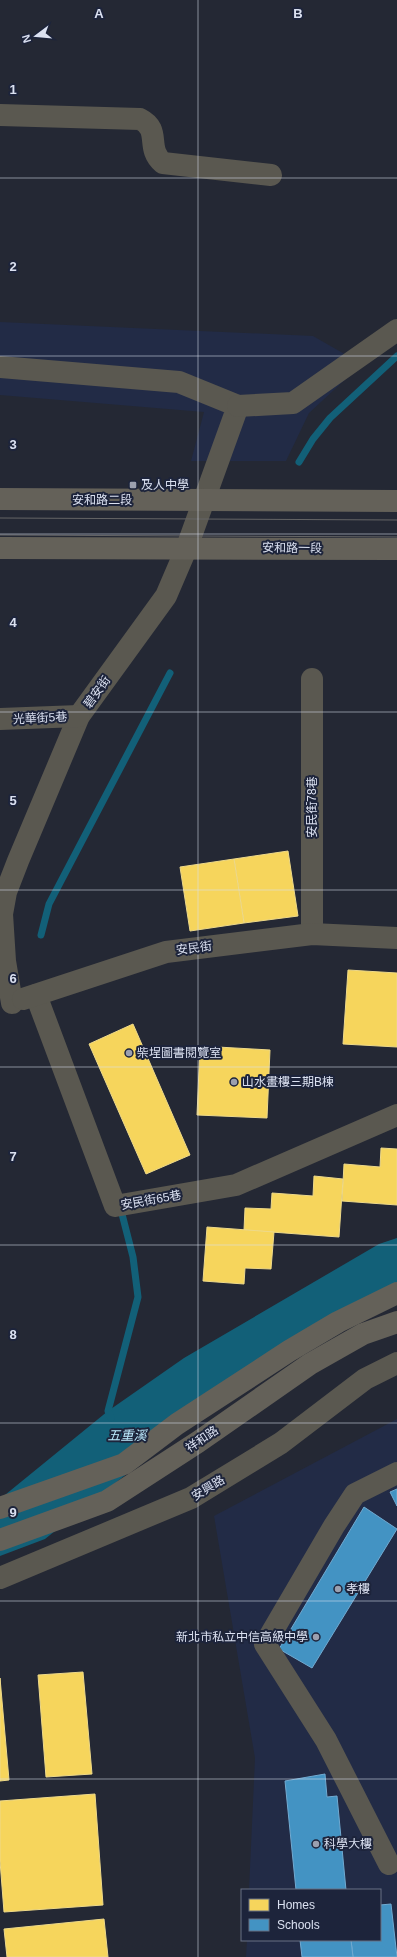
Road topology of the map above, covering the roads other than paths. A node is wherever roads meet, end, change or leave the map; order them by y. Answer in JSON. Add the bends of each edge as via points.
{"nodes":[{"id":1,"x":0,"y":115,"type":"edge"},
{"id":2,"x":271,"y":175,"type":"dead end"},
{"id":3,"x":397,"y":330,"type":"edge"},
{"id":4,"x":0,"y":367,"type":"edge"},
{"id":5,"x":238,"y":406,"type":"junction"},
{"id":6,"x":0,"y":499,"type":"edge"},
{"id":7,"x":203,"y":500,"type":"junction"},
{"id":8,"x":397,"y":501,"type":"edge"},
{"id":9,"x":187,"y":547,"type":"junction"},
{"id":10,"x":0,"y":548,"type":"edge"},
{"id":11,"x":397,"y":549,"type":"edge"},
{"id":12,"x":312,"y":679,"type":"dead end"},
{"id":13,"x":79,"y":716,"type":"junction"},
{"id":14,"x":0,"y":720,"type":"edge"},
{"id":15,"x":3,"y":890,"type":"edge"},
{"id":16,"x":1,"y":914,"type":"edge"},
{"id":17,"x":312,"y":934,"type":"junction"},
{"id":18,"x":397,"y":938,"type":"edge"},
{"id":19,"x":36,"y":994,"type":"junction"},
{"id":20,"x":6,"y":1006,"type":"edge"},
{"id":21,"x":397,"y":1115,"type":"edge"},
{"id":22,"x":397,"y":1293,"type":"edge"},
{"id":23,"x":397,"y":1322,"type":"edge"},
{"id":24,"x":397,"y":1363,"type":"edge"},
{"id":25,"x":397,"y":1473,"type":"edge"},
{"id":26,"x":0,"y":1508,"type":"edge"},
{"id":27,"x":0,"y":1540,"type":"edge"},
{"id":28,"x":0,"y":1578,"type":"edge"},
{"id":29,"x":389,"y":1864,"type":"dead end"}],
"edges":[{"from":1,"to":2,"type":"street","via":[[140,120],[147,123],[151,129],[154,136],[154,153],[164,163]]},
{"from":3,"to":5,"type":"street","via":[[293,403]]},
{"from":4,"to":5,"type":"street","via":[[179,382]]},
{"from":5,"to":7,"type":"street","name":"碧安街"},
{"from":6,"to":7,"type":"main road","name":"安和路二段"},
{"from":7,"to":8,"type":"main road"},
{"from":7,"to":9,"type":"street","name":"碧安街"},
{"from":9,"to":10,"type":"main road"},
{"from":9,"to":11,"type":"main road","name":"安和路一段"},
{"from":9,"to":13,"type":"street","name":"碧安街","via":[[166,596]]},
{"from":12,"to":17,"type":"street","name":"安民街78巷"},
{"from":13,"to":14,"type":"street","name":"光華街5巷"},
{"from":13,"to":15,"type":"street","name":"碧安街","via":[[18,861]]},
{"from":15,"to":16,"type":"street","name":"碧安街"},
{"from":16,"to":20,"type":"street","name":"碧安街"},
{"from":17,"to":18,"type":"street","name":"安民街"},
{"from":17,"to":19,"type":"street","name":"安民街","via":[[166,952]]},
{"from":19,"to":20,"type":"street","name":"安民街"},
{"from":19,"to":21,"type":"street","name":"安民街65巷","via":[[115,1206],[236,1184]]},
{"from":22,"to":26,"type":"main road","via":[[338,1322],[289,1351],[177,1424],[124,1464]]},
{"from":23,"to":27,"type":"main road","name":"祥和路","via":[[363,1334],[310,1364],[198,1442],[107,1501]]},
{"from":24,"to":28,"type":"street","name":"安興路","via":[[365,1379],[281,1443],[191,1498]]},
{"from":25,"to":29,"type":"street","via":[[355,1494],[265,1644],[326,1740]]}]}
